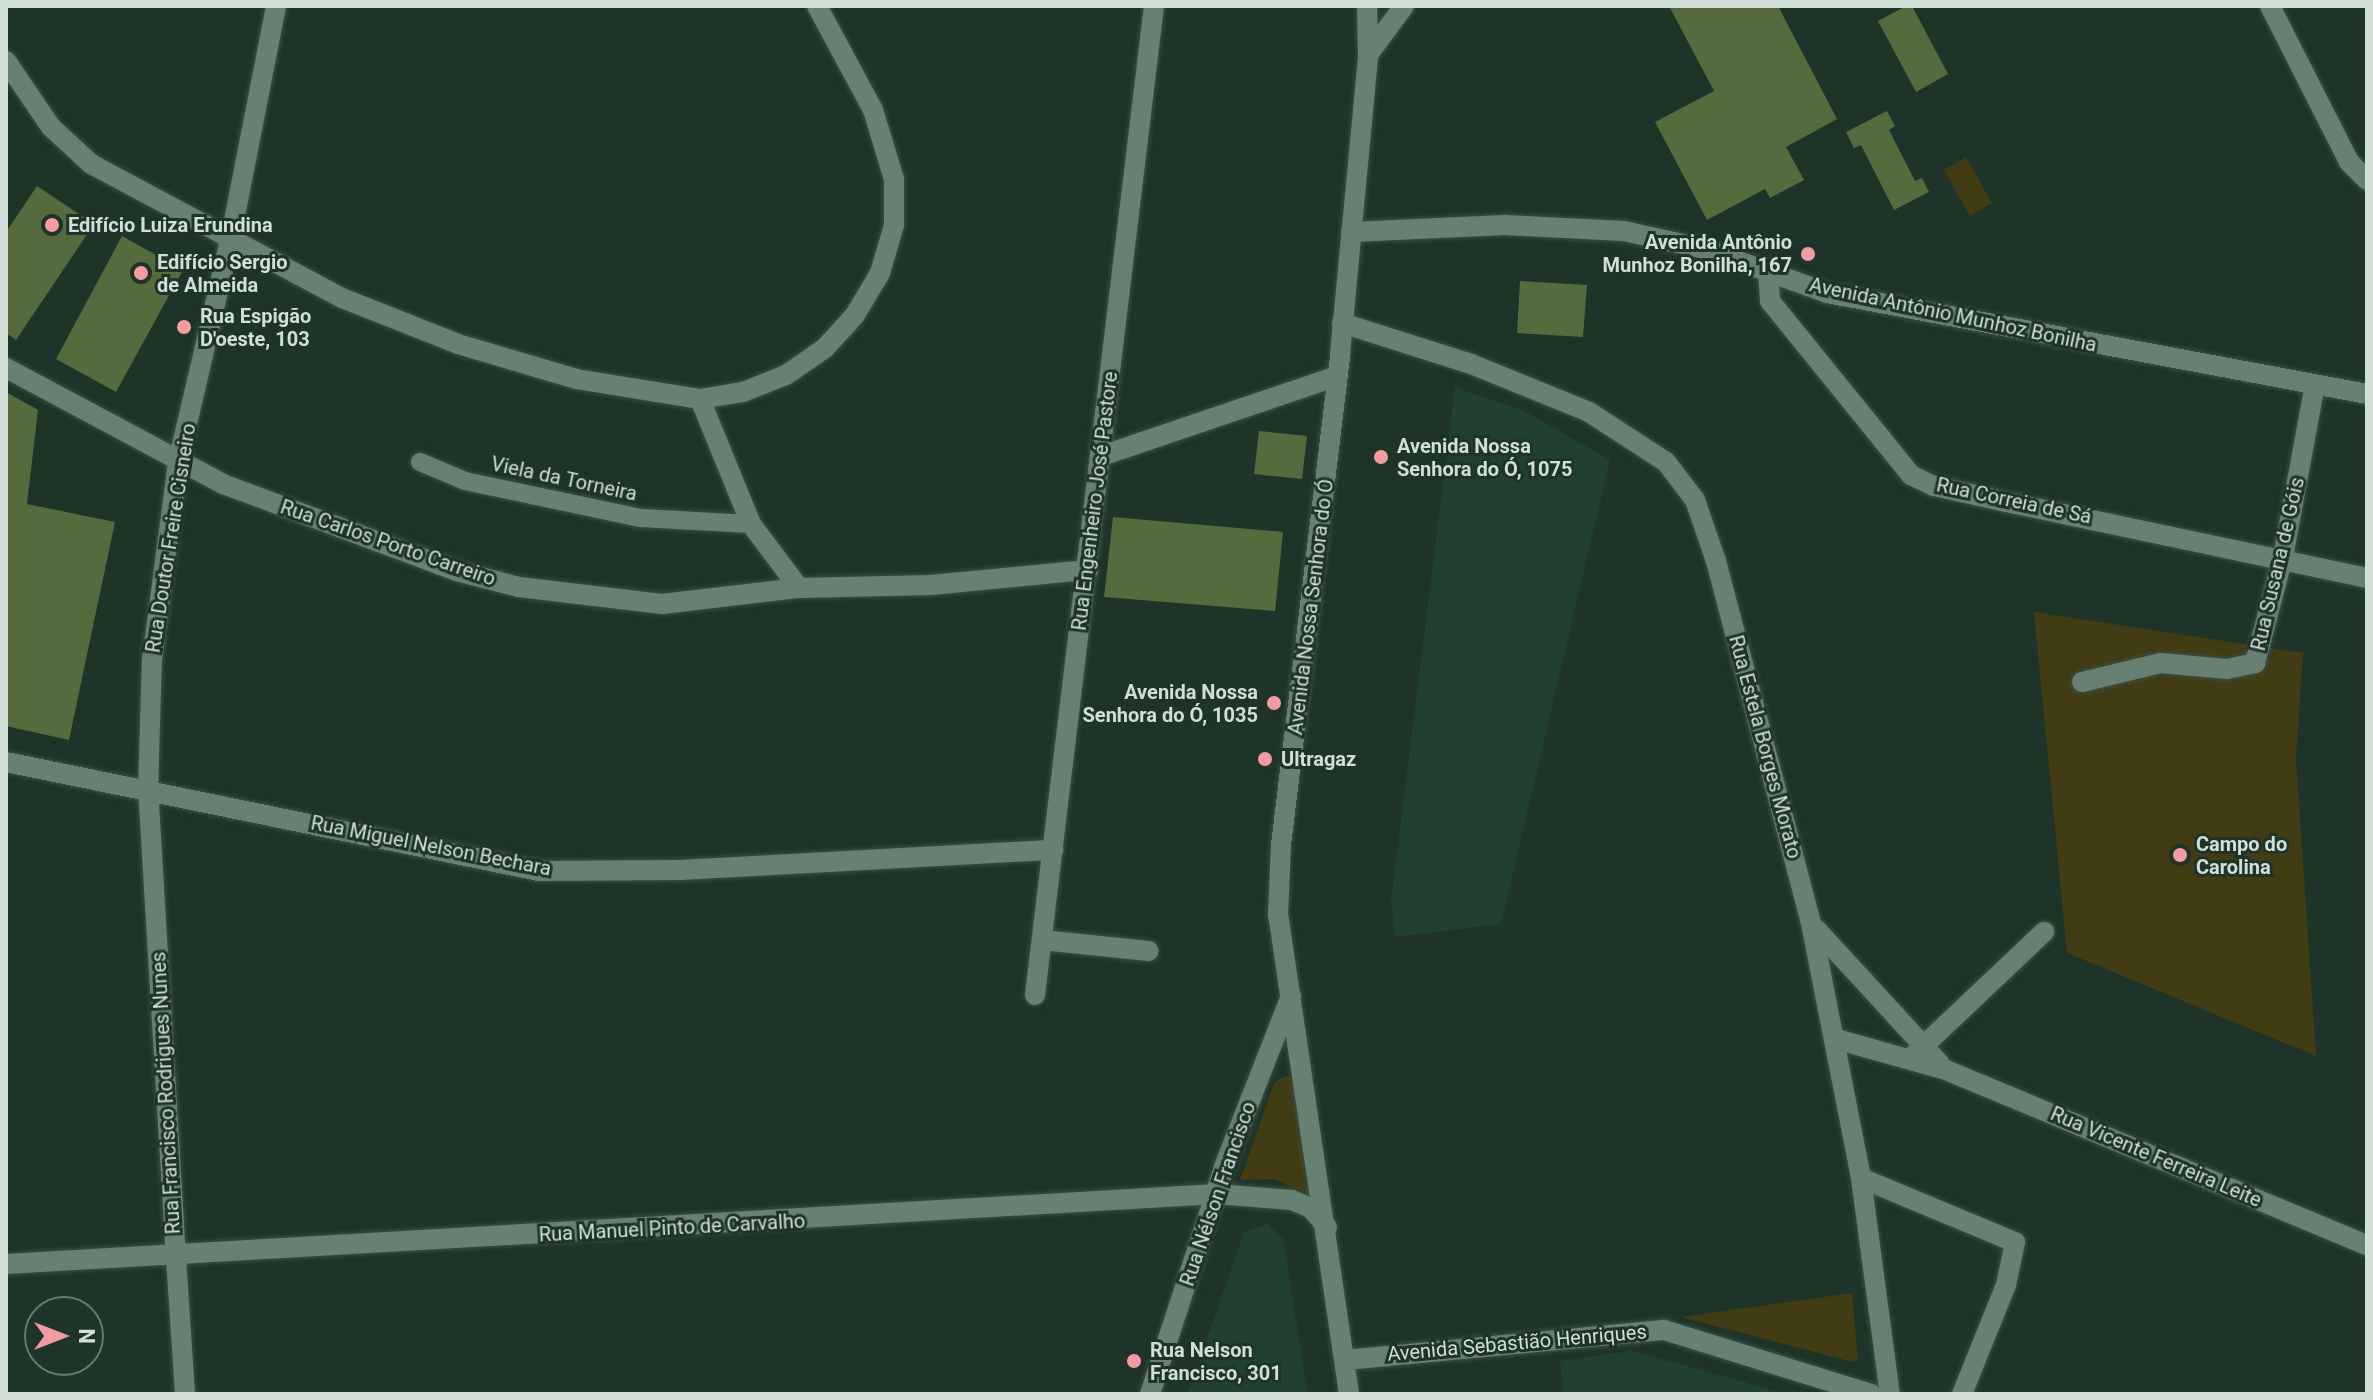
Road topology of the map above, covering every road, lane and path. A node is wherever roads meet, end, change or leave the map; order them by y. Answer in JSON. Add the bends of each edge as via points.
{"nodes":[{"id":1,"x":276,"y":6,"type":"edge"},
{"id":2,"x":817,"y":6,"type":"edge"},
{"id":3,"x":1154,"y":6,"type":"edge"},
{"id":4,"x":1367,"y":6,"type":"edge"},
{"id":5,"x":1404,"y":6,"type":"edge"},
{"id":6,"x":2270,"y":6,"type":"edge"},
{"id":7,"x":1368,"y":56,"type":"junction"},
{"id":8,"x":6,"y":61,"type":"edge"},
{"id":9,"x":2367,"y":180,"type":"edge"},
{"id":10,"x":1351,"y":232,"type":"junction"},
{"id":11,"x":230,"y":241,"type":"junction"},
{"id":12,"x":1768,"y":271,"type":"junction"},
{"id":13,"x":1342,"y":323,"type":"junction"},
{"id":14,"x":6,"y":368,"type":"edge"},
{"id":15,"x":1337,"y":376,"type":"junction"},
{"id":16,"x":2315,"y":385,"type":"junction"},
{"id":17,"x":2367,"y":394,"type":"edge"},
{"id":18,"x":700,"y":399,"type":"junction"},
{"id":19,"x":1101,"y":456,"type":"junction"},
{"id":20,"x":178,"y":462,"type":"junction"},
{"id":21,"x":420,"y":462,"type":"dead end"},
{"id":22,"x":751,"y":524,"type":"junction"},
{"id":23,"x":2283,"y":557,"type":"junction"},
{"id":24,"x":1088,"y":570,"type":"junction"},
{"id":25,"x":2367,"y":578,"type":"edge"},
{"id":26,"x":799,"y":588,"type":"junction"},
{"id":27,"x":2082,"y":682,"type":"dead end"},
{"id":28,"x":6,"y":762,"type":"edge"},
{"id":29,"x":148,"y":791,"type":"junction"},
{"id":30,"x":1053,"y":850,"type":"junction"},
{"id":31,"x":1811,"y":923,"type":"junction"},
{"id":32,"x":2044,"y":932,"type":"dead end"},
{"id":33,"x":1042,"y":940,"type":"junction"},
{"id":34,"x":1148,"y":951,"type":"dead end"},
{"id":35,"x":1035,"y":995,"type":"dead end"},
{"id":36,"x":1291,"y":996,"type":"junction"},
{"id":37,"x":1836,"y":1039,"type":"junction"},
{"id":38,"x":1917,"y":1051,"type":"junction"},
{"id":39,"x":1861,"y":1178,"type":"junction"},
{"id":40,"x":1216,"y":1194,"type":"junction"},
{"id":41,"x":1327,"y":1227,"type":"junction"},
{"id":42,"x":2367,"y":1245,"type":"edge"},
{"id":43,"x":176,"y":1258,"type":"junction"},
{"id":44,"x":6,"y":1264,"type":"edge"},
{"id":45,"x":1345,"y":1360,"type":"junction"},
{"id":46,"x":185,"y":1394,"type":"edge"},
{"id":47,"x":1150,"y":1394,"type":"edge"},
{"id":48,"x":1349,"y":1394,"type":"edge"},
{"id":49,"x":1871,"y":1394,"type":"edge"},
{"id":50,"x":1890,"y":1394,"type":"edge"},
{"id":51,"x":1962,"y":1394,"type":"edge"}],
"edges":[{"from":1,"to":11,"type":"street","name":"Rua Doutor Freire Cisneiro"},
{"from":2,"to":18,"type":"street","via":[[873,110],[894,179],[894,225],[880,273],[855,315],[825,348],[786,375],[743,392]]},
{"from":3,"to":19,"type":"street","name":"Rua Engenheiro José Pastore"},
{"from":4,"to":7,"type":"street","name":"Avenida Nossa Senhora do Ó"},
{"from":5,"to":7,"type":"street"},
{"from":6,"to":9,"type":"street","via":[[2349,162]]},
{"from":7,"to":10,"type":"street","name":"Avenida Nossa Senhora do Ó"},
{"from":8,"to":11,"type":"street","via":[[51,127],[91,164]]},
{"from":10,"to":12,"type":"street","name":"Avenida Antônio Munhoz Bonilha","via":[[1505,225],[1624,231],[1705,249]]},
{"from":10,"to":13,"type":"street","name":"Avenida Nossa Senhora do Ó"},
{"from":11,"to":18,"type":"street","via":[[342,298],[458,344],[576,379]]},
{"from":11,"to":20,"type":"street","name":"Rua Doutor Freire Cisneiro"},
{"from":12,"to":16,"type":"street","name":"Avenida Antônio Munhoz Bonilha","via":[[1827,293]]},
{"from":12,"to":23,"type":"street","name":"Rua Correia de Sá","via":[[1770,301],[1911,475],[2002,501]]},
{"from":13,"to":15,"type":"street","name":"Avenida Nossa Senhora do Ó"},
{"from":13,"to":31,"type":"street","name":"Rua Estela Borges Morato","via":[[1557,398],[1636,438],[1666,462],[1695,500],[1716,561]]},
{"from":14,"to":20,"type":"street","name":"Rua Carlos Porto Carreiro"},
{"from":15,"to":19,"type":"street"},
{"from":15,"to":36,"type":"street","name":"Avenida Nossa Senhora do Ó","via":[[1281,845],[1278,916]]},
{"from":16,"to":17,"type":"street","name":"Avenida Antônio Munhoz Bonilha"},
{"from":16,"to":23,"type":"street","name":"Rua Susana de Góis"},
{"from":18,"to":22,"type":"street"},
{"from":19,"to":24,"type":"street","name":"Rua Engenheiro José Pastore"},
{"from":20,"to":26,"type":"street","name":"Rua Carlos Porto Carreiro","via":[[372,542],[519,587],[662,604]]},
{"from":20,"to":29,"type":"street","name":"Rua Doutor Freire Cisneiro","via":[[152,660]]},
{"from":21,"to":22,"type":"street","name":"Viela da Torneira","via":[[465,481],[641,518]]},
{"from":22,"to":26,"type":"street"},
{"from":23,"to":25,"type":"street","name":"Rua Correia de Sá"},
{"from":23,"to":27,"type":"street","name":"Rua Susana de Góis","via":[[2255,663],[2227,669],[2161,663]]},
{"from":24,"to":26,"type":"street","name":"Rua Carlos Porto Carreiro","via":[[931,585]]},
{"from":24,"to":30,"type":"street","name":"Rua Engenheiro José Pastore"},
{"from":28,"to":29,"type":"street","name":"Rua Miguel Nelson Bechara"},
{"from":29,"to":30,"type":"street","name":"Rua Miguel Nelson Bechara","via":[[539,871],[680,870]]},
{"from":29,"to":43,"type":"street","name":"Rua Francisco Rodrigues Nunes"},
{"from":30,"to":33,"type":"street","name":"Rua Engenheiro José Pastore"},
{"from":31,"to":37,"type":"street","name":"Rua Estela Borges Morato"},
{"from":31,"to":38,"type":"street","name":"Rua Vicente Ferreira Leite"},
{"from":32,"to":38,"type":"street"},
{"from":33,"to":34,"type":"street"},
{"from":33,"to":35,"type":"street","name":"Rua Engenheiro José Pastore"},
{"from":36,"to":40,"type":"street","name":"Rua Nélson Francisco"},
{"from":36,"to":41,"type":"street","name":"Avenida Nossa Senhora do Ó"},
{"from":37,"to":38,"type":"street"},
{"from":37,"to":39,"type":"street","name":"Rua Estela Borges Morato"},
{"from":38,"to":42,"type":"street","name":"Rua Vicente Ferreira Leite","via":[[1946,1070]]},
{"from":39,"to":50,"type":"street","name":"Rua Estela Borges Morato"},
{"from":39,"to":51,"type":"street","via":[[2015,1242],[2011,1272]]},
{"from":40,"to":41,"type":"street","name":"Rua Manuel Pinto de Carvalho","via":[[1292,1200],[1311,1208]]},
{"from":40,"to":43,"type":"street","name":"Rua Manuel Pinto de Carvalho"},
{"from":40,"to":47,"type":"street","name":"Rua Nélson Francisco"},
{"from":41,"to":45,"type":"street","name":"Avenida Nossa Senhora do Ó"},
{"from":43,"to":44,"type":"street","name":"Rua Manuel Pinto de Carvalho"},
{"from":43,"to":46,"type":"street","name":"Rua Francisco Rodrigues Nunes"},
{"from":45,"to":48,"type":"street","name":"Avenida Nossa Senhora do Ó"},
{"from":45,"to":49,"type":"street","name":"Avenida Sebastião Henriques","via":[[1664,1330]]}]}
